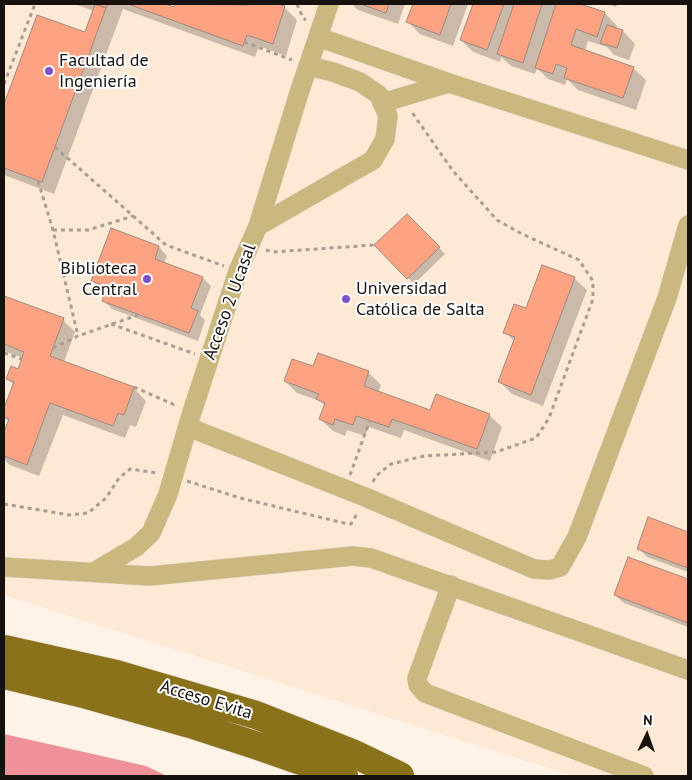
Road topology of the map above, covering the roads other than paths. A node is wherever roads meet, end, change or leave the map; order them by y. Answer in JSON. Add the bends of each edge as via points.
{"nodes":[{"id":1,"x":329,"y":4,"type":"edge"},
{"id":2,"x":318,"y":37,"type":"junction"},
{"id":3,"x":308,"y":66,"type":"junction"},
{"id":4,"x":449,"y":83,"type":"junction"},
{"id":5,"x":382,"y":103,"type":"junction"},
{"id":6,"x":688,"y":160,"type":"edge"},
{"id":7,"x":688,"y":225,"type":"edge"},
{"id":8,"x":258,"y":226,"type":"junction"},
{"id":9,"x":190,"y":420,"type":"junction"},
{"id":10,"x":4,"y":567,"type":"edge"},
{"id":11,"x":94,"y":572,"type":"junction"},
{"id":12,"x":451,"y":585,"type":"junction"},
{"id":13,"x":4,"y":649,"type":"edge"},
{"id":14,"x":688,"y":670,"type":"edge"},
{"id":15,"x":4,"y":674,"type":"edge"},
{"id":16,"x":344,"y":776,"type":"edge"},
{"id":17,"x":400,"y":776,"type":"edge"},
{"id":18,"x":644,"y":776,"type":"edge"}],
"edges":[{"from":1,"to":2,"type":"street","name":"Acceso 2 Ucasal"},
{"from":2,"to":3,"type":"street","name":"Acceso 2 Ucasal"},
{"from":2,"to":4,"type":"street"},
{"from":3,"to":5,"type":"street","via":[[360,82],[379,95]]},
{"from":3,"to":8,"type":"street","name":"Acceso 2 Ucasal"},
{"from":4,"to":5,"type":"street"},
{"from":4,"to":6,"type":"street"},
{"from":5,"to":8,"type":"street","via":[[388,116],[385,139],[373,160]]},
{"from":7,"to":9,"type":"street","via":[[667,298],[577,537],[560,567],[534,569],[345,490]]},
{"from":8,"to":9,"type":"street","name":"Acceso 2 Ucasal","via":[[238,271]]},
{"from":9,"to":11,"type":"street","name":"Acceso 2 Ucasal","via":[[168,494],[151,533],[136,547]]},
{"from":10,"to":11,"type":"street"},
{"from":11,"to":12,"type":"street","via":[[150,576],[353,556],[371,558]]},
{"from":12,"to":14,"type":"street"},
{"from":12,"to":18,"type":"street","via":[[417,678],[418,685],[426,693]]},
{"from":13,"to":17,"type":"highway","name":"Acceso Evita","via":[[116,674],[256,715]]},
{"from":15,"to":16,"type":"highway","name":"Acceso Evita","via":[[190,724]]}]}
